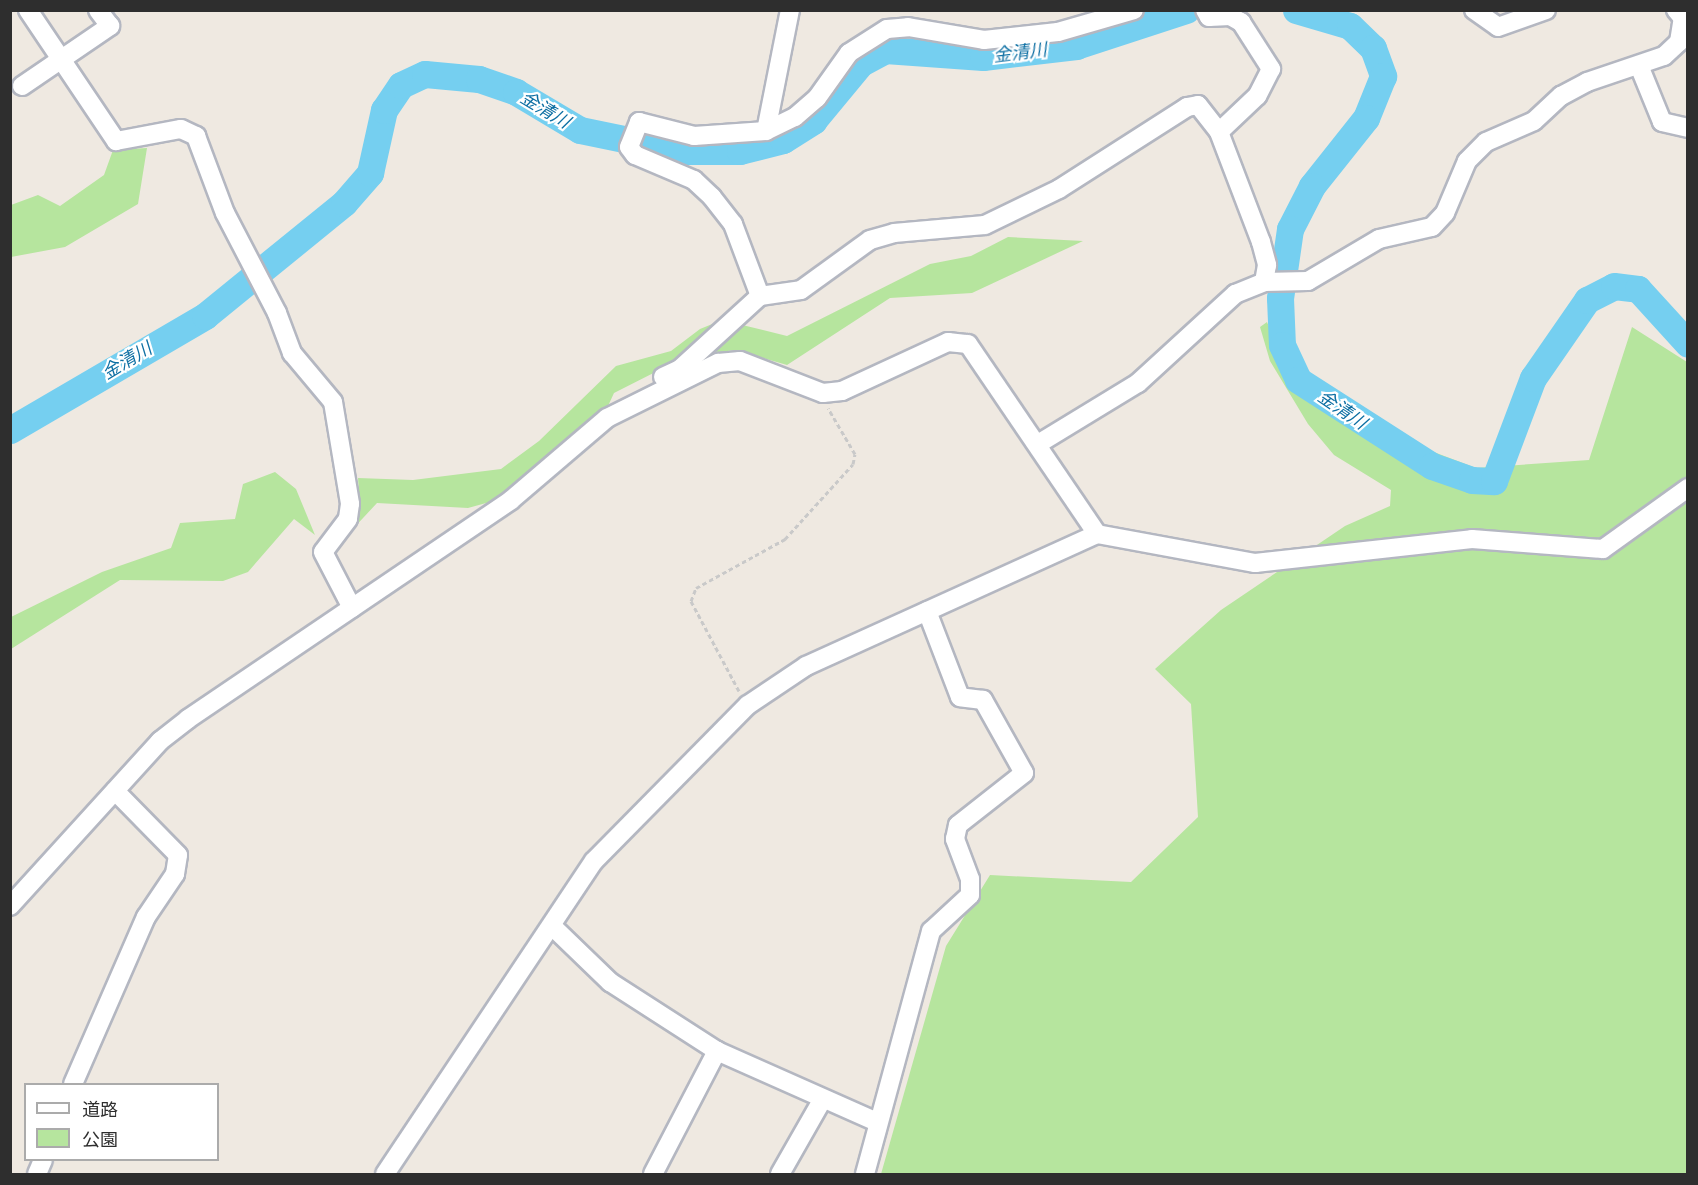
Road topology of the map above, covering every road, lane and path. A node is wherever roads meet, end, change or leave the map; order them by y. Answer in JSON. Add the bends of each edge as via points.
{"nodes":[{"id":1,"x":28,"y":10,"type":"edge"},
{"id":2,"x":98,"y":10,"type":"edge"},
{"id":3,"x":790,"y":10,"type":"edge"},
{"id":4,"x":1134,"y":10,"type":"edge"},
{"id":5,"x":1474,"y":10,"type":"edge"},
{"id":6,"x":1546,"y":10,"type":"edge"},
{"id":7,"x":1676,"y":10,"type":"edge"},
{"id":8,"x":1206,"y":11,"type":"edge"},
{"id":9,"x":61,"y":58,"type":"junction"},
{"id":10,"x":1640,"y":68,"type":"junction"},
{"id":11,"x":22,"y":86,"type":"dead end"},
{"id":12,"x":1688,"y":128,"type":"edge"},
{"id":13,"x":766,"y":131,"type":"junction"},
{"id":14,"x":1219,"y":132,"type":"junction"},
{"id":15,"x":1268,"y":282,"type":"junction"},
{"id":16,"x":760,"y":296,"type":"junction"},
{"id":17,"x":823,"y":393,"type":"junction"},
{"id":18,"x":627,"y":406,"type":"junction"},
{"id":19,"x":1038,"y":444,"type":"junction"},
{"id":20,"x":1688,"y":488,"type":"edge"},
{"id":21,"x":1097,"y":534,"type":"junction"},
{"id":22,"x":352,"y":608,"type":"junction"},
{"id":23,"x":927,"y":611,"type":"junction"},
{"id":24,"x":748,"y":705,"type":"junction"},
{"id":25,"x":115,"y":791,"type":"junction"},
{"id":26,"x":10,"y":906,"type":"edge"},
{"id":27,"x":552,"y":926,"type":"junction"},
{"id":28,"x":717,"y":1051,"type":"junction"},
{"id":29,"x":74,"y":1083,"type":"edge"},
{"id":30,"x":821,"y":1102,"type":"junction"},
{"id":31,"x":876,"y":1122,"type":"junction"},
{"id":32,"x":385,"y":1174,"type":"edge"},
{"id":33,"x":653,"y":1174,"type":"edge"},
{"id":34,"x":780,"y":1174,"type":"edge"},
{"id":35,"x":865,"y":1174,"type":"edge"}],
"edges":[{"from":1,"to":9,"type":"street"},
{"from":2,"to":9,"type":"street","via":[[110,26]]},
{"from":3,"to":13,"type":"street"},
{"from":4,"to":13,"type":"street","via":[[1058,32],[984,40],[908,27],[887,29],[849,53],[818,98],[795,117]]},
{"from":5,"to":6,"type":"street","via":[[1498,27]]},
{"from":7,"to":10,"type":"street","via":[[1683,18],[1679,42]]},
{"from":8,"to":14,"type":"street","via":[[1209,17],[1241,22],[1271,69],[1257,96]]},
{"from":9,"to":11,"type":"street"},
{"from":9,"to":22,"type":"street","via":[[116,141],[181,129],[195,136],[292,353],[333,402],[350,504],[348,519],[323,552]]},
{"from":10,"to":12,"type":"street","via":[[1662,122]]},
{"from":10,"to":15,"type":"street","via":[[1587,82],[1561,96],[1534,121],[1486,142],[1467,161],[1445,213],[1432,227],[1379,239],[1295,284]]},
{"from":13,"to":16,"type":"street","via":[[704,136],[639,122],[630,147],[635,155],[694,180],[712,197],[733,224]]},
{"from":14,"to":15,"type":"street","via":[[1261,242]]},
{"from":14,"to":16,"type":"street","via":[[1198,105],[1187,107],[1059,189],[985,225],[870,240],[801,290]]},
{"from":15,"to":19,"type":"street","via":[[1235,294],[1138,383]]},
{"from":16,"to":18,"type":"street","via":[[680,369],[626,394]]},
{"from":17,"to":18,"type":"street","via":[[740,361],[718,363]]},
{"from":17,"to":19,"type":"street","via":[[842,391],[948,342],[968,344]]},
{"from":17,"to":24,"type":"path","via":[[855,454],[852,464],[785,539],[696,588],[691,601]]},
{"from":18,"to":22,"type":"street","via":[[511,500]]},
{"from":19,"to":21,"type":"street"},
{"from":20,"to":21,"type":"street","via":[[1603,549],[1462,540],[1255,563]]},
{"from":21,"to":23,"type":"street"},
{"from":22,"to":25,"type":"street","via":[[178,727]]},
{"from":23,"to":24,"type":"street","via":[[806,666]]},
{"from":23,"to":31,"type":"street","via":[[960,697],[983,700],[1024,773],[958,825],[955,839],[970,879],[970,895],[931,931]]},
{"from":24,"to":27,"type":"street","via":[[627,823],[594,861]]},
{"from":25,"to":26,"type":"street"},
{"from":25,"to":29,"type":"street","via":[[178,855],[174,874],[146,917]]},
{"from":27,"to":28,"type":"street","via":[[610,982]]},
{"from":27,"to":32,"type":"street"},
{"from":28,"to":30,"type":"street"},
{"from":28,"to":33,"type":"street"},
{"from":30,"to":31,"type":"street"},
{"from":30,"to":34,"type":"street"},
{"from":31,"to":35,"type":"street"}]}
